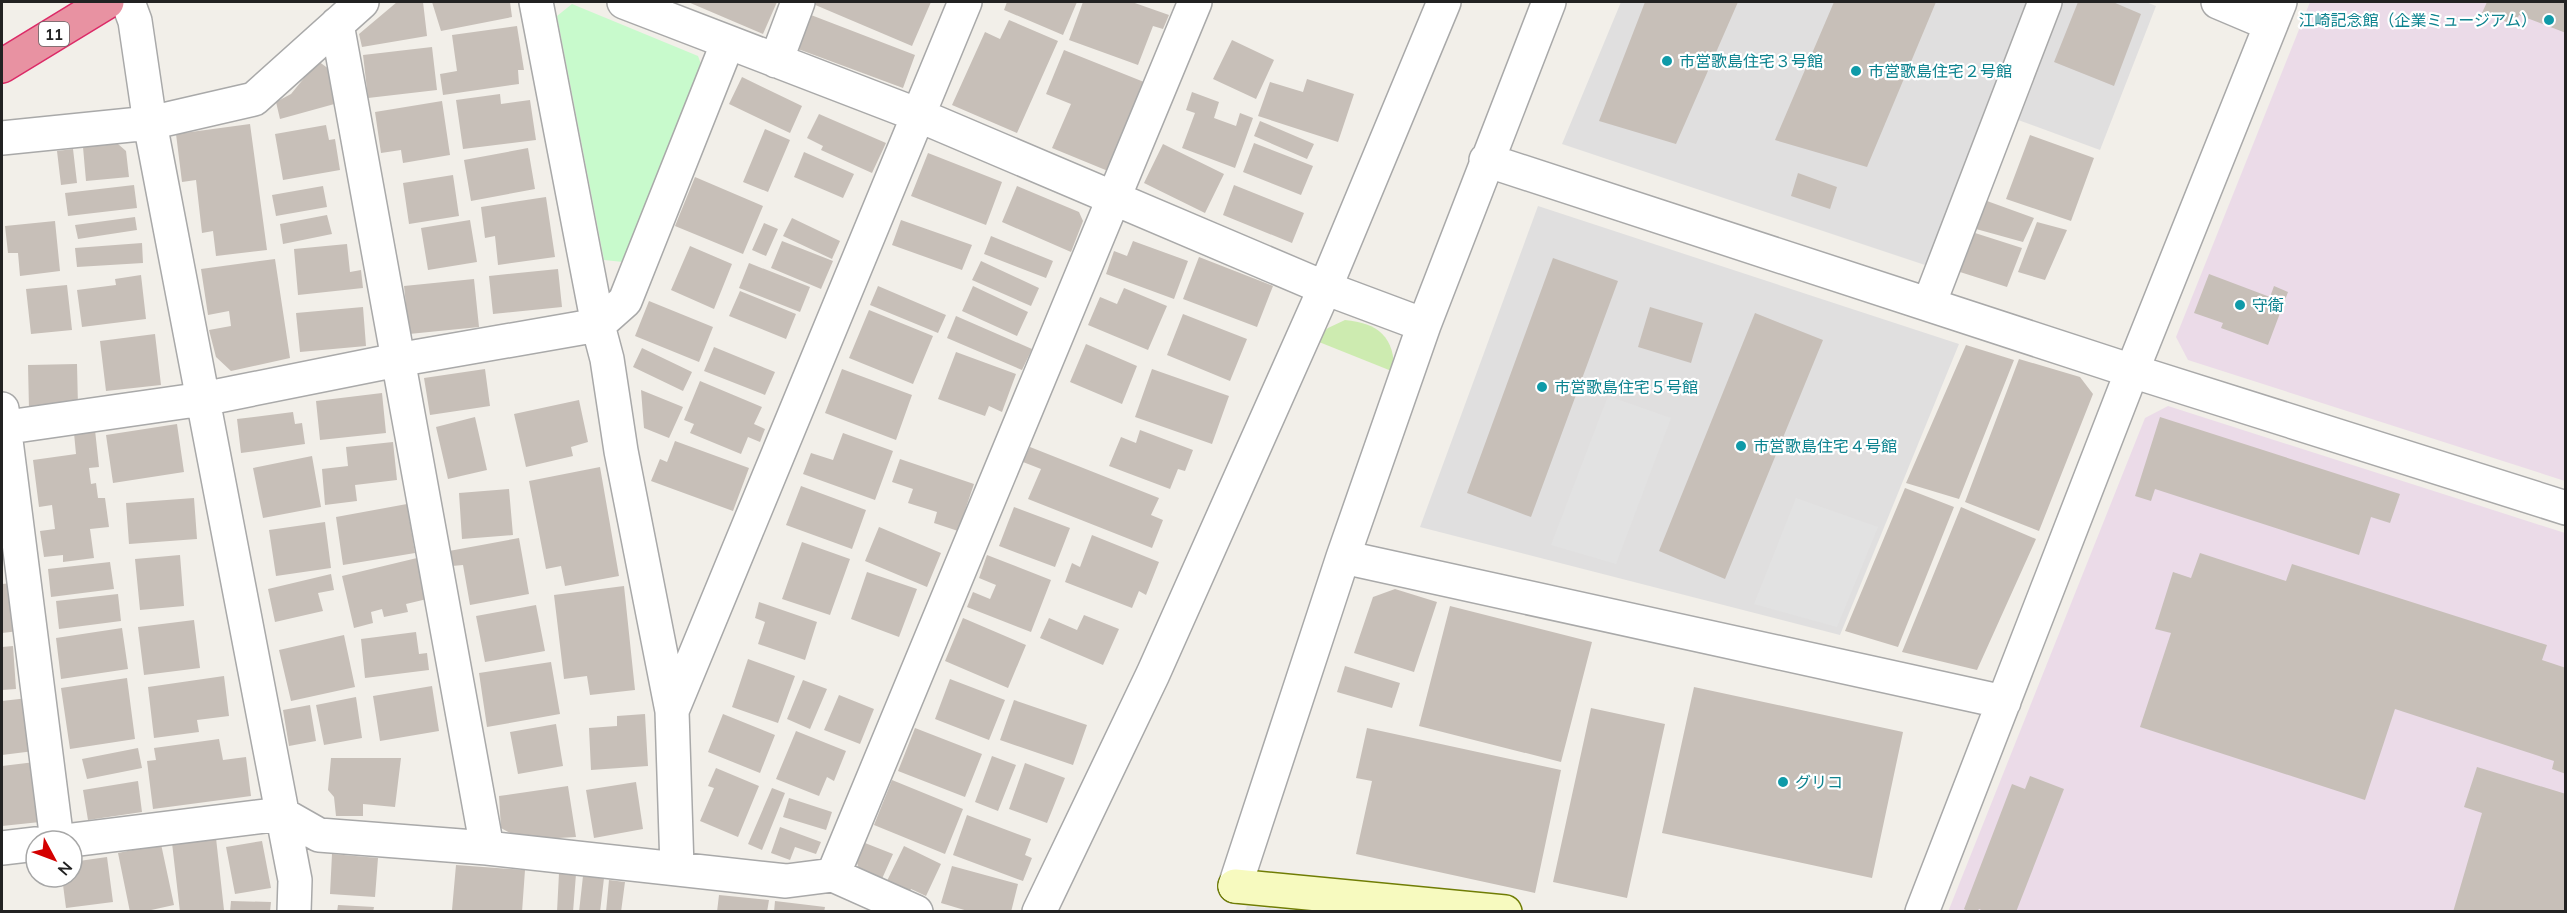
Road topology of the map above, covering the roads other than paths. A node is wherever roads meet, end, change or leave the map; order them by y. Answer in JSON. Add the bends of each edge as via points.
{"nodes":[{"id":1,"x":107,"y":2,"type":"edge"},
{"id":2,"x":128,"y":2,"type":"edge"},
{"id":3,"x":362,"y":2,"type":"edge"},
{"id":4,"x":536,"y":2,"type":"edge"},
{"id":5,"x":624,"y":2,"type":"edge"},
{"id":6,"x":798,"y":2,"type":"edge"},
{"id":7,"x":965,"y":2,"type":"edge"},
{"id":8,"x":1195,"y":2,"type":"edge"},
{"id":9,"x":1444,"y":2,"type":"edge"},
{"id":10,"x":1549,"y":2,"type":"edge"},
{"id":11,"x":2045,"y":2,"type":"edge"},
{"id":12,"x":2218,"y":2,"type":"edge"},
{"id":13,"x":2275,"y":13,"type":"edge"},
{"id":14,"x":337,"y":24,"type":"junction"},
{"id":15,"x":728,"y":42,"type":"junction"},
{"id":16,"x":776,"y":61,"type":"junction"},
{"id":17,"x":2,"y":66,"type":"edge"},
{"id":18,"x":918,"y":115,"type":"junction"},
{"id":19,"x":150,"y":123,"type":"junction"},
{"id":20,"x":2,"y":138,"type":"edge"},
{"id":21,"x":1486,"y":160,"type":"junction"},
{"id":22,"x":1114,"y":199,"type":"junction"},
{"id":23,"x":1324,"y":288,"type":"junction"},
{"id":24,"x":1929,"y":303,"type":"junction"},
{"id":25,"x":598,"y":325,"type":"junction"},
{"id":26,"x":1424,"y":325,"type":"junction"},
{"id":27,"x":397,"y":360,"type":"junction"},
{"id":28,"x":2132,"y":371,"type":"junction"},
{"id":29,"x":202,"y":399,"type":"junction"},
{"id":30,"x":2,"y":421,"type":"edge"},
{"id":31,"x":2565,"y":508,"type":"edge"},
{"id":32,"x":1343,"y":558,"type":"junction"},
{"id":33,"x":2004,"y":702,"type":"junction"},
{"id":34,"x":672,"y":711,"type":"junction"},
{"id":35,"x":282,"y":814,"type":"junction"},
{"id":36,"x":55,"y":829,"type":"edge"},
{"id":37,"x":84,"y":839,"type":"edge"},
{"id":38,"x":24,"y":845,"type":"edge"},
{"id":39,"x":2,"y":848,"type":"edge"},
{"id":40,"x":487,"y":848,"type":"junction"},
{"id":41,"x":676,"y":868,"type":"junction"},
{"id":42,"x":833,"y":875,"type":"junction"},
{"id":43,"x":294,"y":912,"type":"edge"},
{"id":44,"x":916,"y":912,"type":"edge"},
{"id":45,"x":1039,"y":912,"type":"edge"},
{"id":46,"x":1505,"y":912,"type":"edge"},
{"id":47,"x":1922,"y":912,"type":"edge"}],
"edges":[{"from":1,"to":17,"type":"highway","number":"11"},
{"from":2,"to":19,"type":"street","via":[[135,21]]},
{"from":3,"to":14,"type":"street"},
{"from":4,"to":25,"type":"street"},
{"from":5,"to":15,"type":"street"},
{"from":6,"to":16,"type":"street"},
{"from":7,"to":18,"type":"street"},
{"from":8,"to":22,"type":"street"},
{"from":9,"to":23,"type":"street"},
{"from":10,"to":21,"type":"street"},
{"from":11,"to":24,"type":"street"},
{"from":12,"to":13,"type":"street"},
{"from":13,"to":28,"type":"street"},
{"from":14,"to":19,"type":"street","via":[[254,99]]},
{"from":14,"to":27,"type":"street"},
{"from":15,"to":16,"type":"street"},
{"from":15,"to":25,"type":"street","via":[[625,301]]},
{"from":16,"to":18,"type":"street"},
{"from":18,"to":22,"type":"street"},
{"from":18,"to":34,"type":"street"},
{"from":19,"to":20,"type":"street"},
{"from":19,"to":29,"type":"street"},
{"from":21,"to":24,"type":"street"},
{"from":21,"to":26,"type":"street"},
{"from":22,"to":23,"type":"street"},
{"from":22,"to":42,"type":"street"},
{"from":23,"to":26,"type":"street"},
{"from":23,"to":45,"type":"street","via":[[1153,674]]},
{"from":24,"to":28,"type":"street"},
{"from":25,"to":27,"type":"street"},
{"from":25,"to":34,"type":"street"},
{"from":26,"to":32,"type":"street"},
{"from":27,"to":29,"type":"street"},
{"from":27,"to":40,"type":"street"},
{"from":28,"to":31,"type":"street"},
{"from":28,"to":33,"type":"street"},
{"from":29,"to":30,"type":"street"},
{"from":29,"to":35,"type":"street"},
{"from":30,"to":36,"type":"street"},
{"from":32,"to":33,"type":"street"},
{"from":32,"to":46,"type":"street","via":[[1235,886]]},
{"from":33,"to":47,"type":"street"},
{"from":34,"to":41,"type":"street"},
{"from":35,"to":37,"type":"street"},
{"from":35,"to":40,"type":"street","via":[[319,835]]},
{"from":35,"to":43,"type":"street","via":[[295,880]]},
{"from":38,"to":39,"type":"street"},
{"from":40,"to":41,"type":"street"},
{"from":41,"to":42,"type":"street","via":[[786,881]]},
{"from":42,"to":44,"type":"street"}]}
